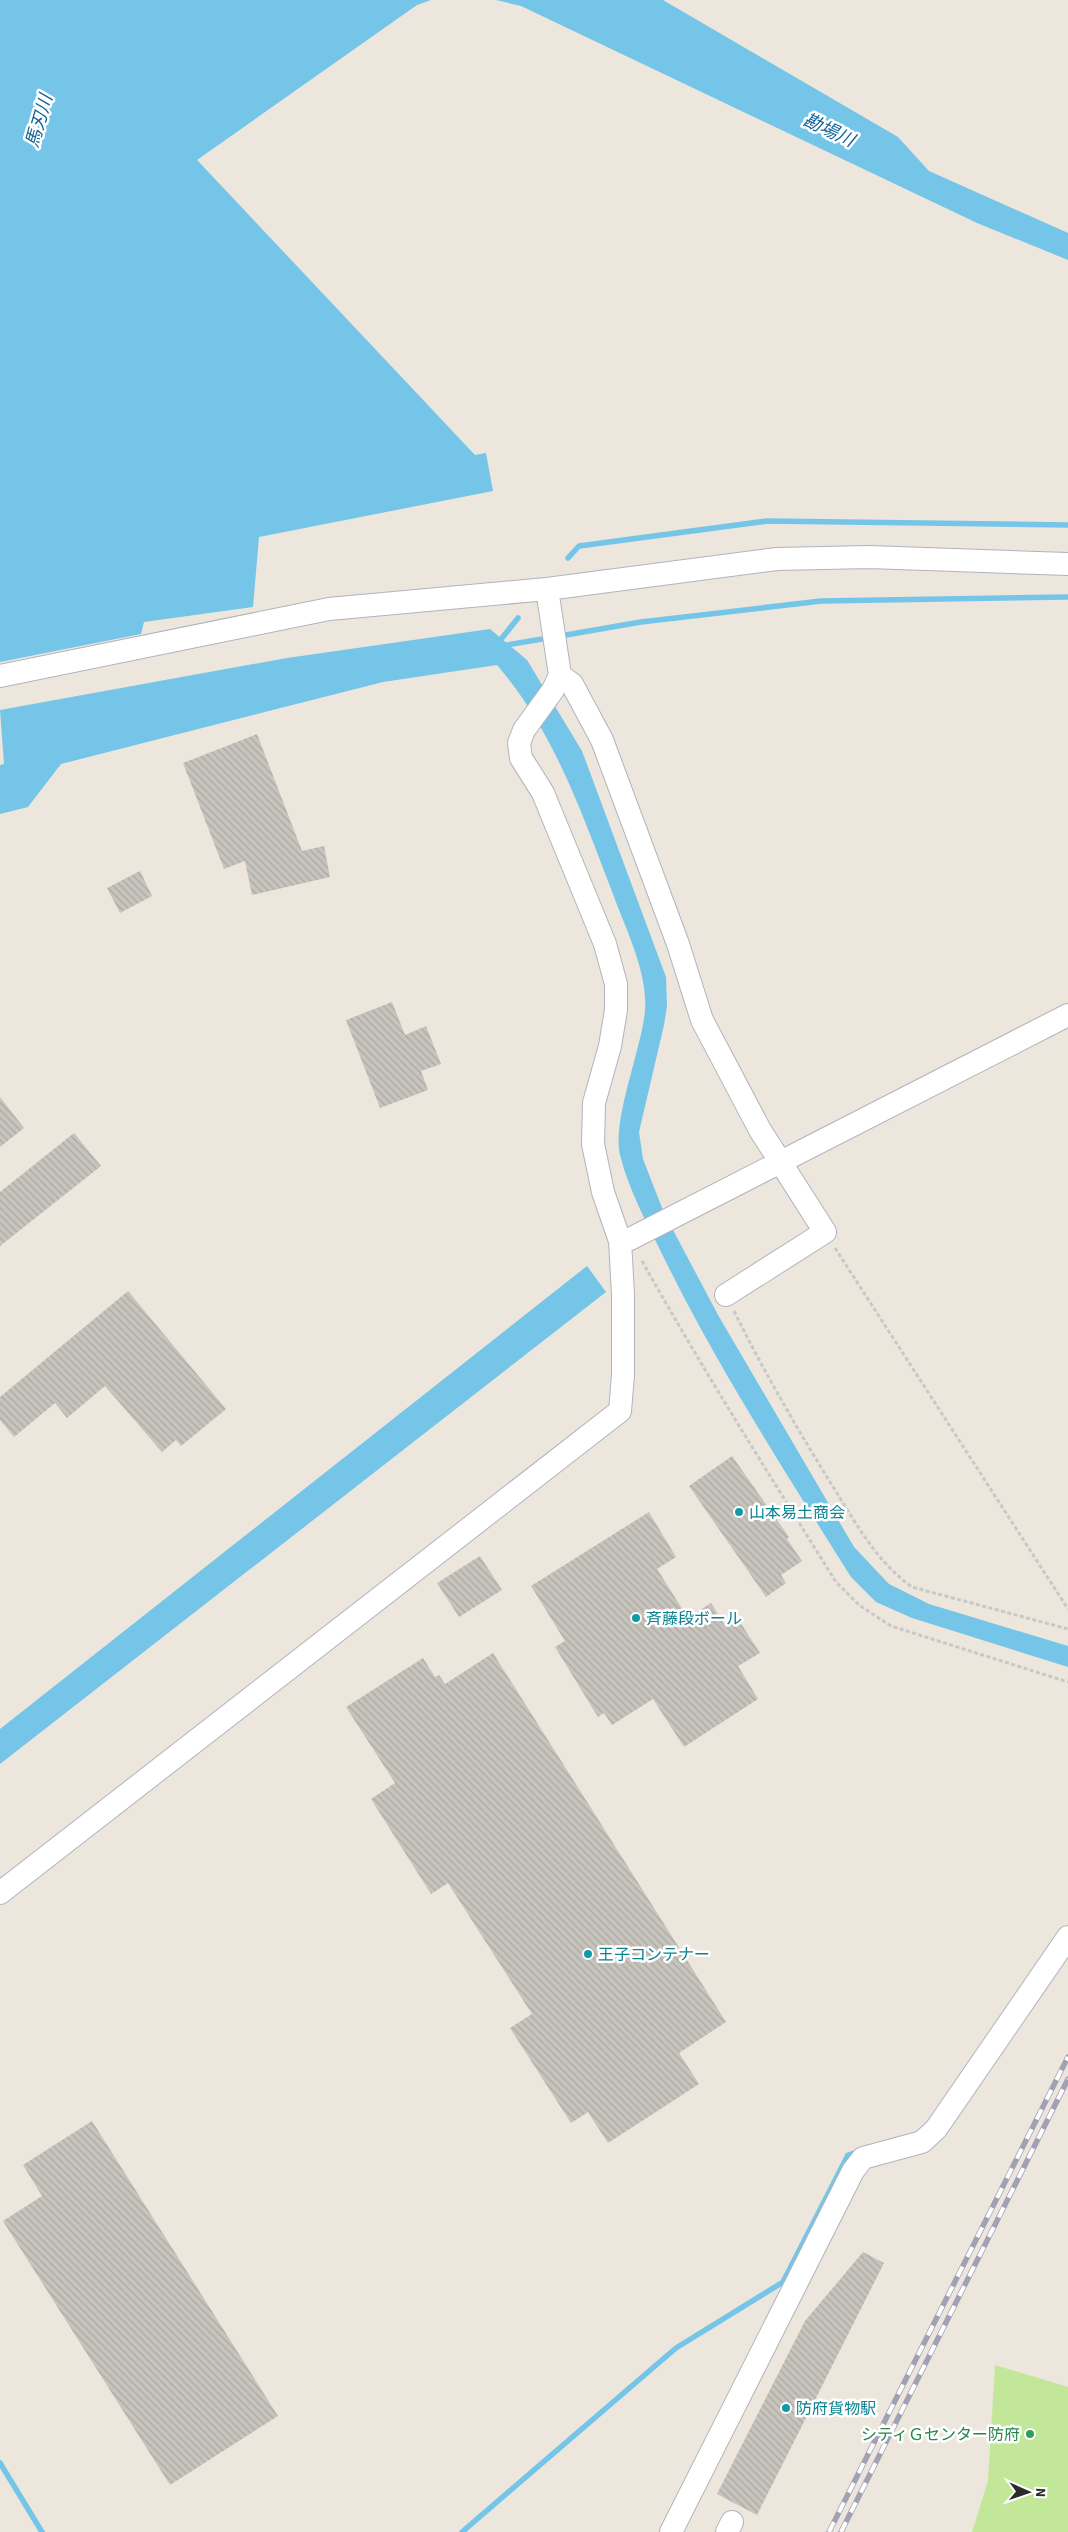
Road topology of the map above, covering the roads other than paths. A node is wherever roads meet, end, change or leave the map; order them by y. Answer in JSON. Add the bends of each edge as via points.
{"nodes":[{"id":1,"x":1068,"y":564,"type":"edge"},
{"id":2,"x":547,"y":589,"type":"junction"},
{"id":3,"x":557,"y":674,"type":"junction"},
{"id":4,"x":0,"y":676,"type":"edge"},
{"id":5,"x":1068,"y":1015,"type":"edge"},
{"id":6,"x":782,"y":1163,"type":"junction"},
{"id":7,"x":631,"y":1237,"type":"junction"},
{"id":8,"x":726,"y":1294,"type":"road end"},
{"id":9,"x":0,"y":1893,"type":"edge"},
{"id":10,"x":1068,"y":1937,"type":"edge"},
{"id":11,"x":671,"y":2532,"type":"edge"}],
"edges":[{"from":1,"to":2,"type":"street","via":[[869,558],[777,560]]},
{"from":2,"to":3,"type":"street"},
{"from":2,"to":4,"type":"street","via":[[329,609]]},
{"from":3,"to":6,"type":"street","via":[[572,684],[602,740],[678,944],[702,1020],[760,1130]]},
{"from":3,"to":7,"type":"street","via":[[519,743],[521,758],[543,793],[605,944],[616,984],[616,1010],[610,1046],[594,1103],[593,1144],[604,1192]]},
{"from":5,"to":6,"type":"street"},
{"from":6,"to":7,"type":"street"},
{"from":6,"to":8,"type":"street","via":[[825,1232]]},
{"from":7,"to":9,"type":"street","via":[[623,1294],[620,1411]]},
{"from":10,"to":11,"type":"street","via":[[936,2129],[922,2142],[863,2158],[854,2171]]}]}
